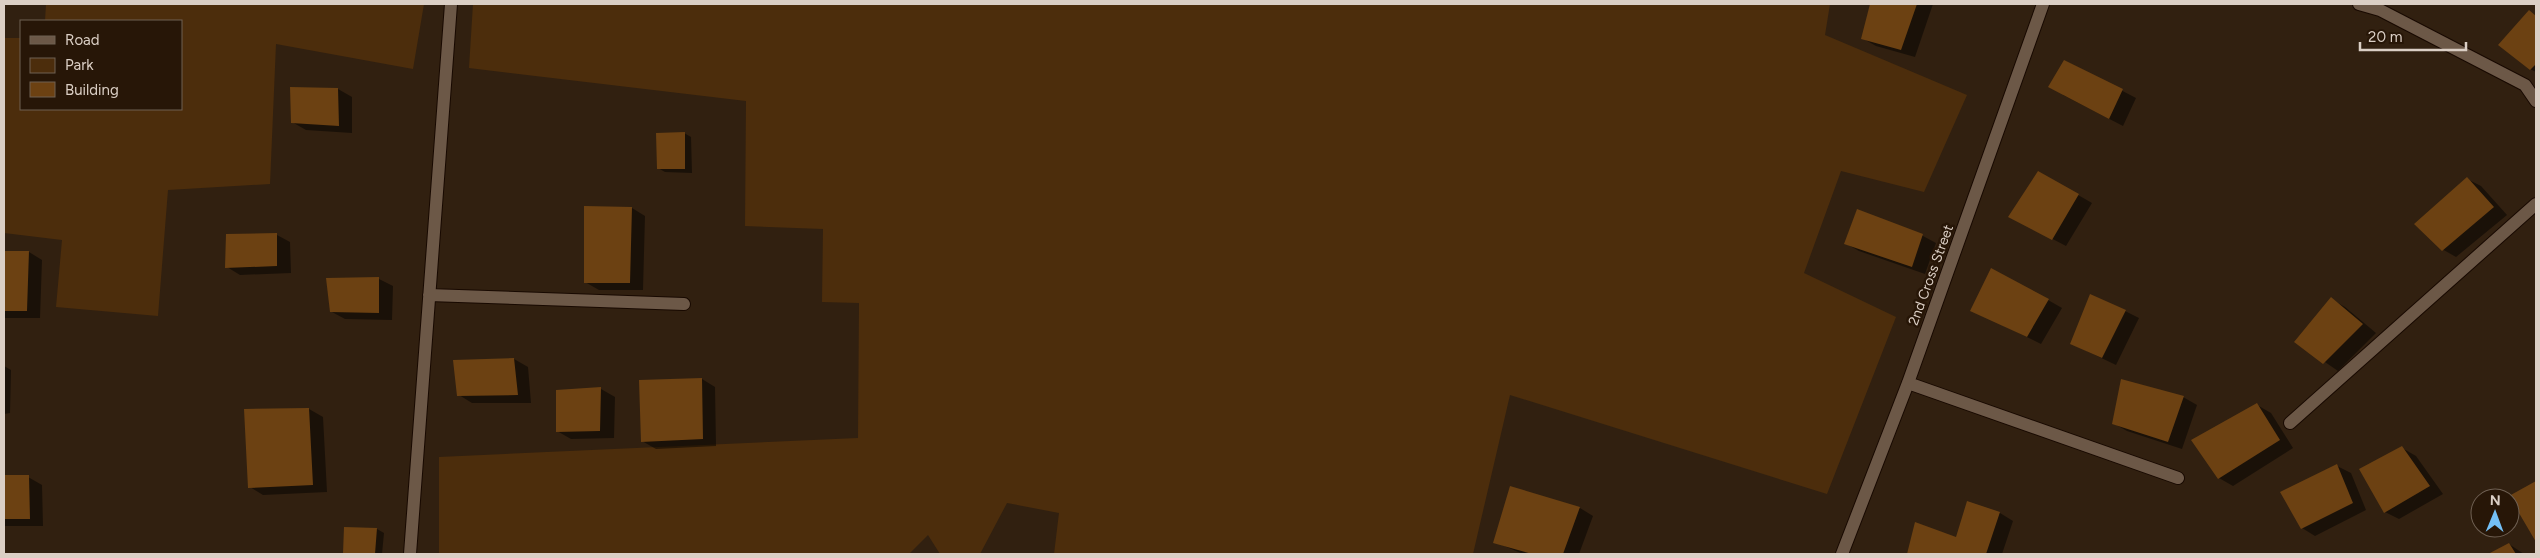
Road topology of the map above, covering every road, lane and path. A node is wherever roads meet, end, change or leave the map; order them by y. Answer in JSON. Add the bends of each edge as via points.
{"nodes":[{"id":1,"x":451,"y":4,"type":"edge"},
{"id":2,"x":2043,"y":4,"type":"edge"},
{"id":3,"x":2359,"y":4,"type":"edge"},
{"id":4,"x":2382,"y":7,"type":"edge"},
{"id":5,"x":2536,"y":101,"type":"edge"},
{"id":6,"x":2536,"y":204,"type":"edge"},
{"id":7,"x":429,"y":295,"type":"junction"},
{"id":8,"x":684,"y":304,"type":"dead end"},
{"id":9,"x":1908,"y":383,"type":"junction"},
{"id":10,"x":2290,"y":423,"type":"dead end"},
{"id":11,"x":2178,"y":478,"type":"dead end"},
{"id":12,"x":410,"y":554,"type":"edge"},
{"id":13,"x":1842,"y":554,"type":"edge"}],
"edges":[{"from":1,"to":7,"type":"street"},
{"from":2,"to":9,"type":"street","name":"2nd Cross Street"},
{"from":3,"to":4,"type":"street"},
{"from":4,"to":5,"type":"street","via":[[2525,85]]},
{"from":6,"to":10,"type":"street"},
{"from":7,"to":8,"type":"street"},
{"from":7,"to":12,"type":"street"},
{"from":9,"to":11,"type":"street"},
{"from":9,"to":13,"type":"street","name":"2nd Cross Street"}]}
